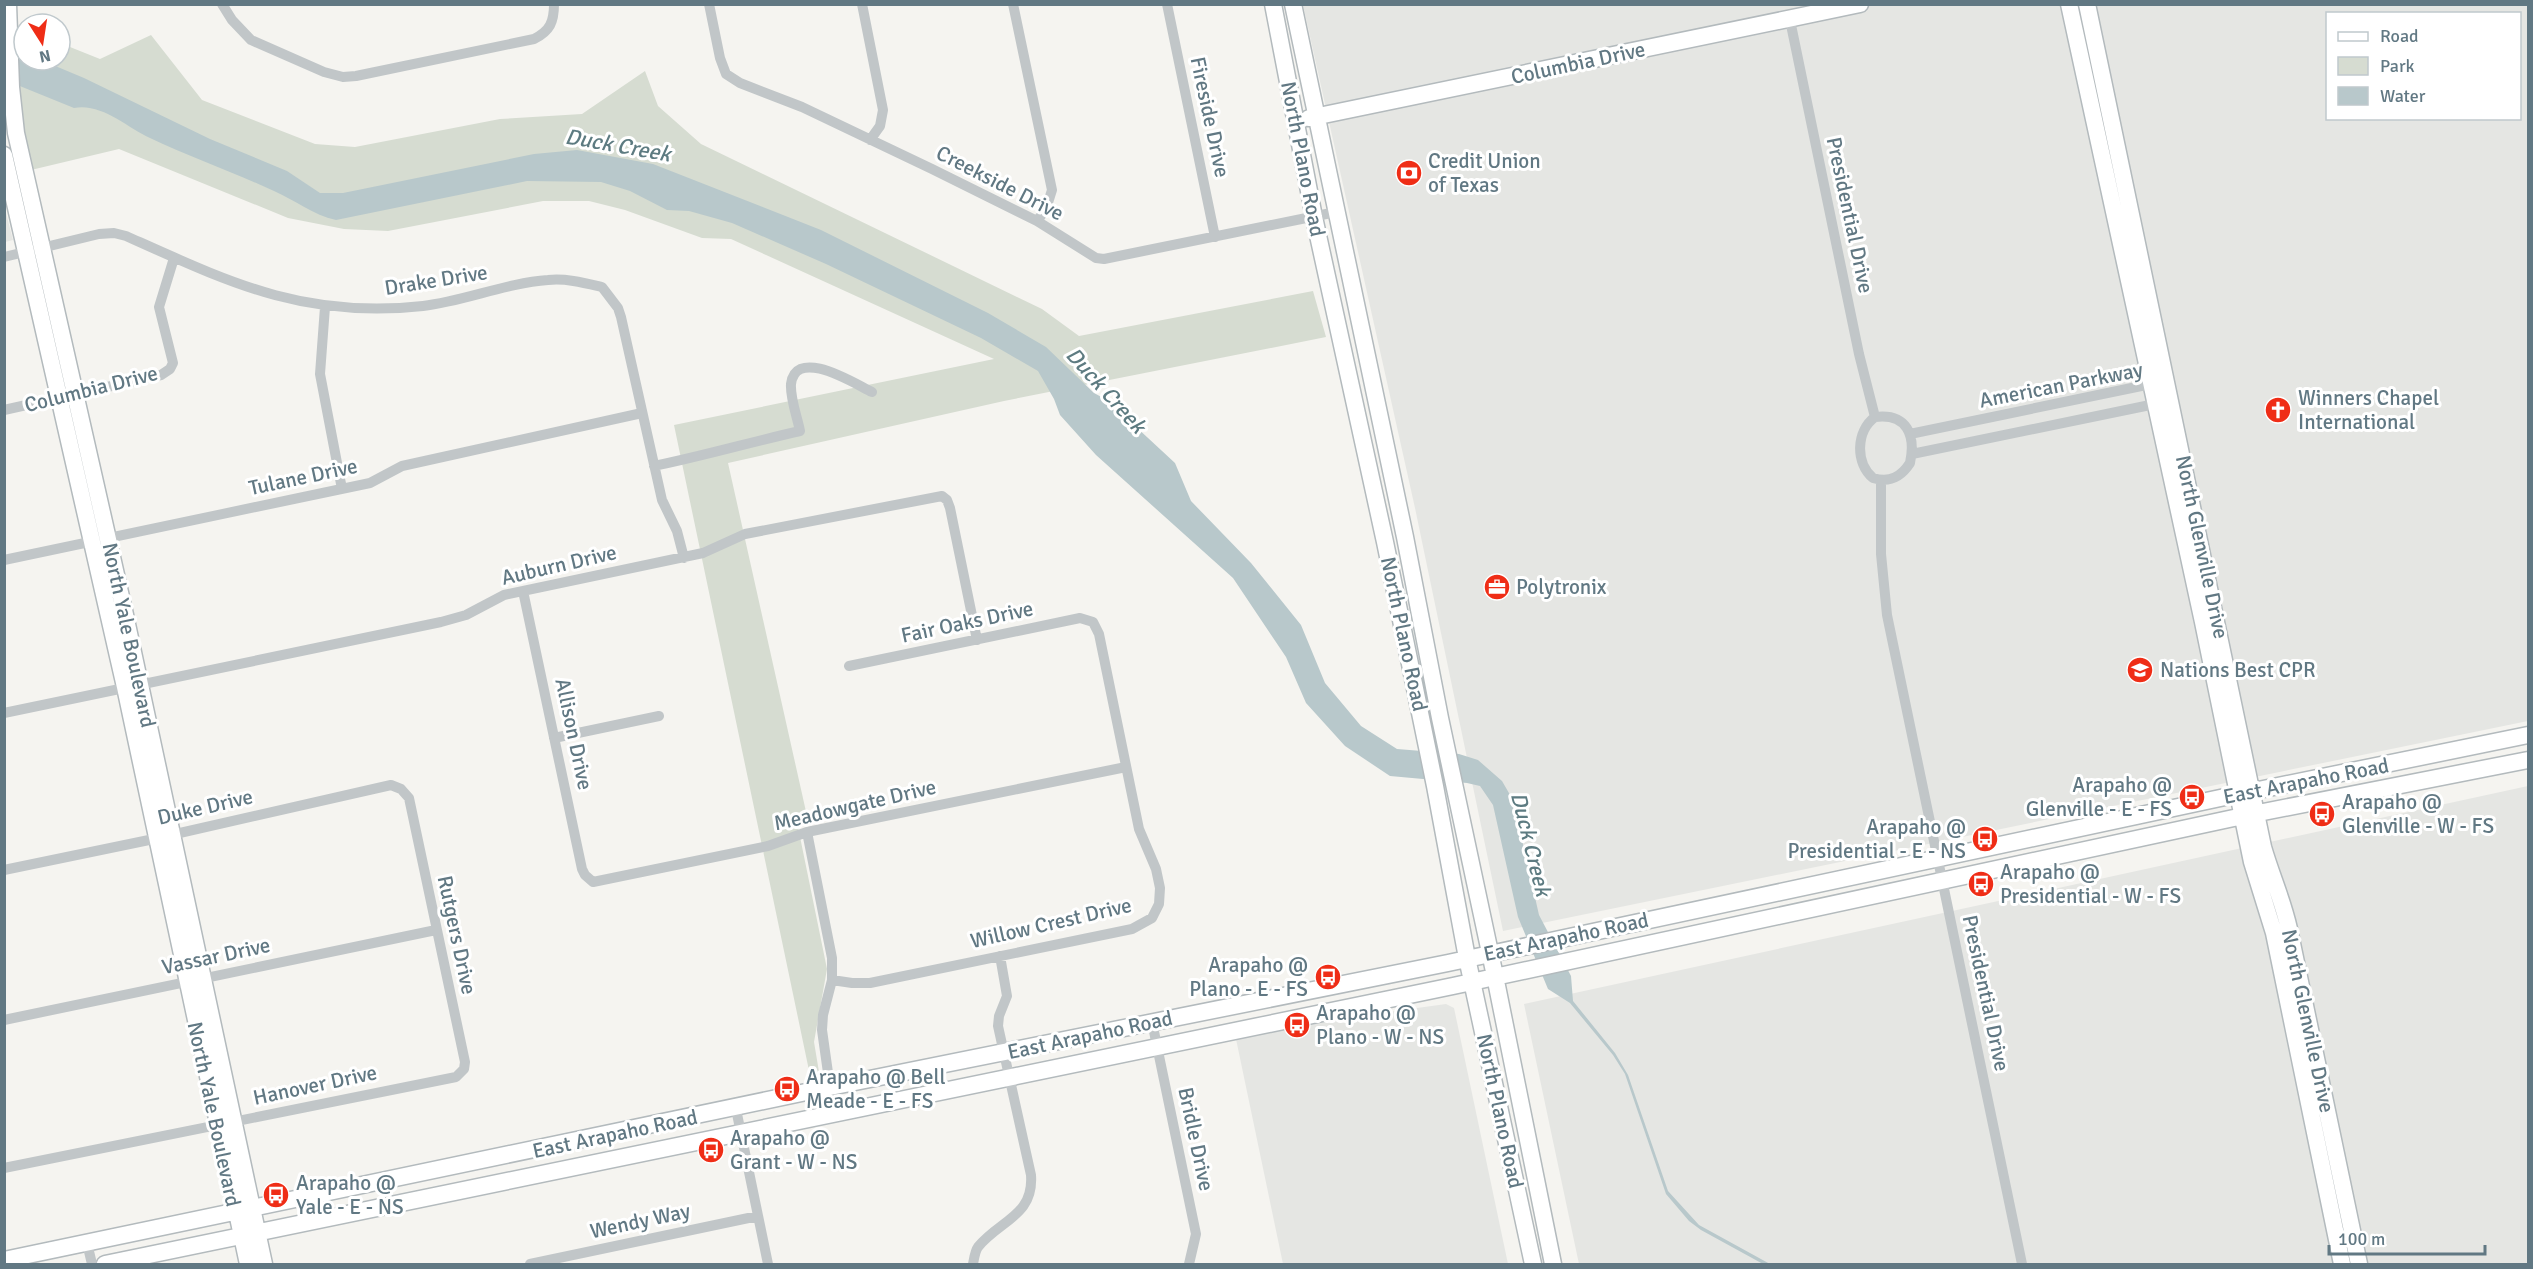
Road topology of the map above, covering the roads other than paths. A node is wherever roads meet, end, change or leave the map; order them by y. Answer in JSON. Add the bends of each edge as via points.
{"nodes":[{"id":1,"x":8,"y":4,"type":"edge"},
{"id":2,"x":222,"y":4,"type":"edge"},
{"id":3,"x":554,"y":4,"type":"edge"},
{"id":4,"x":709,"y":4,"type":"edge"},
{"id":5,"x":862,"y":4,"type":"edge"},
{"id":6,"x":1013,"y":4,"type":"edge"},
{"id":7,"x":1167,"y":4,"type":"edge"},
{"id":8,"x":1273,"y":4,"type":"edge"},
{"id":9,"x":1293,"y":4,"type":"edge"},
{"id":10,"x":1860,"y":4,"type":"edge"},
{"id":11,"x":2069,"y":4,"type":"edge"},
{"id":12,"x":2087,"y":4,"type":"edge"},
{"id":13,"x":1790,"y":20,"type":"junction"},
{"id":14,"x":1318,"y":116,"type":"junction"},
{"id":15,"x":1295,"y":121,"type":"junction"},
{"id":16,"x":870,"y":140,"type":"junction"},
{"id":17,"x":4,"y":155,"type":"edge"},
{"id":18,"x":1336,"y":212,"type":"junction"},
{"id":19,"x":1314,"y":217,"type":"junction"},
{"id":20,"x":1037,"y":221,"type":"junction"},
{"id":21,"x":1215,"y":237,"type":"junction"},
{"id":22,"x":35,"y":251,"type":"junction"},
{"id":23,"x":4,"y":257,"type":"edge"},
{"id":24,"x":174,"y":258,"type":"junction"},
{"id":25,"x":325,"y":307,"type":"junction"},
{"id":26,"x":1362,"y":335,"type":"junction"},
{"id":27,"x":1341,"y":340,"type":"junction"},
{"id":28,"x":2151,"y":384,"type":"junction"},
{"id":29,"x":2168,"y":390,"type":"junction"},
{"id":30,"x":872,"y":392,"type":"dead end"},
{"id":31,"x":68,"y":397,"type":"junction"},
{"id":32,"x":2155,"y":404,"type":"junction"},
{"id":33,"x":2046,"y":407,"type":"junction"},
{"id":34,"x":4,"y":410,"type":"edge"},
{"id":35,"x":642,"y":413,"type":"junction"},
{"id":36,"x":1875,"y":417,"type":"junction"},
{"id":37,"x":1982,"y":420,"type":"junction"},
{"id":38,"x":2050,"y":424,"type":"junction"},
{"id":39,"x":1910,"y":434,"type":"junction"},
{"id":40,"x":1986,"y":437,"type":"junction"},
{"id":41,"x":1912,"y":454,"type":"junction"},
{"id":42,"x":654,"y":466,"type":"junction"},
{"id":43,"x":1881,"y":481,"type":"junction"},
{"id":44,"x":342,"y":489,"type":"junction"},
{"id":45,"x":100,"y":539,"type":"junction"},
{"id":46,"x":684,"y":558,"type":"junction"},
{"id":47,"x":4,"y":560,"type":"edge"},
{"id":48,"x":2202,"y":584,"type":"junction"},
{"id":49,"x":523,"y":591,"type":"junction"},
{"id":50,"x":1093,"y":622,"type":"joint"},
{"id":51,"x":976,"y":640,"type":"junction"},
{"id":52,"x":849,"y":666,"type":"dead end"},
{"id":53,"x":132,"y":686,"type":"junction"},
{"id":54,"x":4,"y":713,"type":"edge"},
{"id":55,"x":659,"y":716,"type":"dead end"},
{"id":56,"x":2529,"y":735,"type":"edge"},
{"id":57,"x":554,"y":738,"type":"junction"},
{"id":58,"x":2529,"y":760,"type":"edge"},
{"id":59,"x":1126,"y":767,"type":"junction"},
{"id":60,"x":2246,"y":793,"type":"junction"},
{"id":61,"x":409,"y":798,"type":"joint"},
{"id":62,"x":2143,"y":814,"type":"junction"},
{"id":63,"x":2250,"y":815,"type":"junction"},
{"id":64,"x":807,"y":832,"type":"junction"},
{"id":65,"x":163,"y":836,"type":"junction"},
{"id":66,"x":2096,"y":848,"type":"junction"},
{"id":67,"x":1937,"y":858,"type":"junction"},
{"id":68,"x":4,"y":870,"type":"edge"},
{"id":69,"x":1942,"y":881,"type":"junction"},
{"id":70,"x":593,"y":882,"type":"joint"},
{"id":71,"x":436,"y":930,"type":"junction"},
{"id":72,"x":1491,"y":952,"type":"junction"},
{"id":73,"x":1000,"y":956,"type":"junction"},
{"id":74,"x":1467,"y":958,"type":"junction"},
{"id":75,"x":1496,"y":976,"type":"junction"},
{"id":76,"x":194,"y":980,"type":"junction"},
{"id":77,"x":832,"y":980,"type":"junction"},
{"id":78,"x":1472,"y":981,"type":"junction"},
{"id":79,"x":4,"y":1020,"type":"edge"},
{"id":80,"x":1152,"y":1022,"type":"junction"},
{"id":81,"x":1157,"y":1046,"type":"junction"},
{"id":82,"x":1005,"y":1053,"type":"junction"},
{"id":83,"x":886,"y":1076,"type":"junction"},
{"id":84,"x":1010,"y":1076,"type":"junction"},
{"id":85,"x":456,"y":1077,"type":"joint"},
{"id":86,"x":830,"y":1087,"type":"junction"},
{"id":87,"x":914,"y":1096,"type":"junction"},
{"id":88,"x":736,"y":1109,"type":"junction"},
{"id":89,"x":225,"y":1123,"type":"junction"},
{"id":90,"x":741,"y":1133,"type":"junction"},
{"id":91,"x":4,"y":1168,"type":"edge"},
{"id":92,"x":2336,"y":1192,"type":"junction"},
{"id":93,"x":243,"y":1210,"type":"junction"},
{"id":94,"x":758,"y":1216,"type":"junction"},
{"id":95,"x":249,"y":1234,"type":"junction"},
{"id":96,"x":87,"y":1243,"type":"junction"},
{"id":97,"x":4,"y":1260,"type":"edge"},
{"id":98,"x":92,"y":1264,"type":"edge"},
{"id":99,"x":105,"y":1264,"type":"edge"},
{"id":100,"x":248,"y":1264,"type":"edge"},
{"id":101,"x":264,"y":1264,"type":"edge"},
{"id":102,"x":530,"y":1264,"type":"edge"},
{"id":103,"x":768,"y":1264,"type":"edge"},
{"id":104,"x":973,"y":1264,"type":"edge"},
{"id":105,"x":1189,"y":1264,"type":"edge"},
{"id":106,"x":1533,"y":1264,"type":"edge"},
{"id":107,"x":1553,"y":1264,"type":"edge"},
{"id":108,"x":2022,"y":1264,"type":"edge"},
{"id":109,"x":2342,"y":1264,"type":"edge"},
{"id":110,"x":2359,"y":1264,"type":"edge"}],
"edges":[{"from":1,"to":22,"type":"main road","name":"North Yale Boulevard","via":[[16,133]]},
{"from":2,"to":3,"type":"street","via":[[251,40],[343,77],[534,39],[545,34],[553,22]]},
{"from":4,"to":16,"type":"street","name":"Creekside Drive","via":[[726,74],[740,84],[802,107]]},
{"from":5,"to":16,"type":"street","via":[[883,110],[880,126]]},
{"from":6,"to":20,"type":"street","via":[[1052,190]]},
{"from":7,"to":21,"type":"street","name":"Fireside Drive"},
{"from":8,"to":15,"type":"main road","name":"North Plano Road"},
{"from":9,"to":14,"type":"main road","name":"North Plano Road"},
{"from":10,"to":13,"type":"main road","name":"Columbia Drive"},
{"from":11,"to":28,"type":"main road","name":"North Glenville Drive"},
{"from":12,"to":29,"type":"main road","name":"North Glenville Drive"},
{"from":13,"to":14,"type":"main road","name":"Columbia Drive"},
{"from":13,"to":36,"type":"street","name":"Presidential Drive"},
{"from":14,"to":15,"type":"main road","name":"Columbia Drive"},
{"from":14,"to":18,"type":"main road","name":"North Plano Road"},
{"from":15,"to":19,"type":"main road","name":"North Plano Road"},
{"from":16,"to":20,"type":"street","name":"Creekside Drive"},
{"from":17,"to":22,"type":"main road","name":"North Yale Boulevard"},
{"from":18,"to":19,"type":"street","name":"Creekside Drive"},
{"from":18,"to":26,"type":"main road","name":"North Plano Road"},
{"from":19,"to":21,"type":"street","name":"Creekside Drive"},
{"from":19,"to":27,"type":"main road","name":"North Plano Road"},
{"from":20,"to":21,"type":"street","name":"Creekside Drive","via":[[1104,259]]},
{"from":22,"to":23,"type":"street","name":"Drake Drive"},
{"from":22,"to":24,"type":"street","name":"Drake Drive","via":[[114,233]]},
{"from":22,"to":31,"type":"main road","name":"North Yale Boulevard"},
{"from":24,"to":25,"type":"street","name":"Drake Drive","via":[[227,281]]},
{"from":24,"to":31,"type":"street","name":"Columbia Drive","via":[[159,306],[173,363],[170,369],[161,375]]},
{"from":25,"to":35,"type":"street","name":"Drake Drive","via":[[426,306],[549,279],[602,287],[621,317]]},
{"from":25,"to":44,"type":"street","via":[[320,374]]},
{"from":26,"to":27,"type":"main road"},
{"from":26,"to":72,"type":"main road","name":"North Plano Road"},
{"from":27,"to":74,"type":"main road","name":"North Plano Road","via":[[1435,786]]},
{"from":28,"to":29,"type":"street","name":"American Parkway"},
{"from":28,"to":32,"type":"main road","name":"North Glenville Drive"},
{"from":28,"to":33,"type":"street","name":"American Parkway"},
{"from":29,"to":32,"type":"street","name":"American Parkway"},
{"from":29,"to":48,"type":"main road","name":"North Glenville Drive"},
{"from":30,"to":42,"type":"street","via":[[818,367],[804,368],[795,373],[791,382],[800,430]]},
{"from":31,"to":34,"type":"street","name":"Columbia Drive"},
{"from":31,"to":45,"type":"main road","name":"North Yale Boulevard"},
{"from":32,"to":38,"type":"street","name":"American Parkway"},
{"from":32,"to":48,"type":"main road","name":"North Glenville Drive"},
{"from":33,"to":37,"type":"street","name":"American Parkway"},
{"from":33,"to":38,"type":"street"},
{"from":35,"to":42,"type":"street","name":"Drake Drive"},
{"from":35,"to":44,"type":"street","name":"Tulane Drive","via":[[402,466],[370,483]]},
{"from":36,"to":39,"type":"street","via":[[1901,421]]},
{"from":36,"to":43,"type":"street","via":[[1863,430],[1861,455],[1867,473]]},
{"from":37,"to":39,"type":"street","name":"American Parkway"},
{"from":37,"to":40,"type":"street"},
{"from":38,"to":40,"type":"street","name":"American Parkway"},
{"from":39,"to":41,"type":"street"},
{"from":40,"to":41,"type":"street","name":"American Parkway"},
{"from":41,"to":43,"type":"street","via":[[1899,476]]},
{"from":42,"to":46,"type":"street","name":"Drake Drive"},
{"from":43,"to":67,"type":"street","name":"Presidential Drive","via":[[1886,605]]},
{"from":44,"to":45,"type":"street","name":"Tulane Drive"},
{"from":45,"to":47,"type":"street","name":"Tulane Drive"},
{"from":45,"to":53,"type":"main road","name":"North Yale Boulevard"},
{"from":46,"to":49,"type":"street","name":"Auburn Drive"},
{"from":46,"to":51,"type":"street","name":"Auburn Drive","via":[[703,554],[745,534],[942,496],[950,507]]},
{"from":48,"to":60,"type":"main road","name":"North Glenville Drive"},
{"from":49,"to":53,"type":"street","name":"Auburn Drive","via":[[504,595],[466,615]]},
{"from":49,"to":57,"type":"street","name":"Allison Drive"},
{"from":50,"to":51,"type":"street","name":"Fair Oaks Drive","via":[[1080,618]]},
{"from":50,"to":59,"type":"street","name":"Willow Crest Drive","via":[[1100,634]]},
{"from":51,"to":52,"type":"street","name":"Fair Oaks Drive"},
{"from":53,"to":54,"type":"street","name":"Auburn Drive"},
{"from":53,"to":65,"type":"main road","name":"North Yale Boulevard"},
{"from":55,"to":57,"type":"street"},
{"from":56,"to":60,"type":"main road","name":"East Arapaho Road"},
{"from":57,"to":70,"type":"street","name":"Allison Drive","via":[[582,869]]},
{"from":58,"to":63,"type":"main road","name":"East Arapaho Road"},
{"from":59,"to":64,"type":"street","name":"Meadowgate Drive"},
{"from":59,"to":73,"type":"street","name":"Willow Crest Drive","via":[[1138,829],[1160,888],[1159,904],[1152,918],[1132,929]]},
{"from":60,"to":62,"type":"main road","name":"East Arapaho Road"},
{"from":60,"to":63,"type":"main road","name":"North Glenville Drive"},
{"from":61,"to":65,"type":"street","name":"Duke Drive","via":[[391,785]]},
{"from":61,"to":71,"type":"street","name":"Rutgers Drive"},
{"from":62,"to":66,"type":"main road","via":[[2134,823],[2114,831]]},
{"from":62,"to":67,"type":"main road","name":"East Arapaho Road"},
{"from":63,"to":66,"type":"main road","name":"East Arapaho Road"},
{"from":63,"to":92,"type":"main road","name":"North Glenville Drive","via":[[2252,862],[2286,950]]},
{"from":64,"to":70,"type":"street","name":"Meadowgate Drive","via":[[768,846]]},
{"from":64,"to":77,"type":"street","via":[[832,958]]},
{"from":65,"to":68,"type":"street","name":"Duke Drive"},
{"from":65,"to":76,"type":"main road","name":"North Yale Boulevard"},
{"from":66,"to":69,"type":"main road","name":"East Arapaho Road"},
{"from":67,"to":69,"type":"street","name":"Presidential Drive"},
{"from":67,"to":72,"type":"main road","name":"East Arapaho Road"},
{"from":69,"to":75,"type":"main road","name":"East Arapaho Road"},
{"from":69,"to":108,"type":"street","name":"Presidential Drive"},
{"from":71,"to":76,"type":"street","name":"Vassar Drive"},
{"from":71,"to":85,"type":"street","name":"Rutgers Drive","via":[[465,1062]]},
{"from":72,"to":74,"type":"main road","name":"East Arapaho Road"},
{"from":72,"to":75,"type":"main road","name":"North Plano Road"},
{"from":73,"to":77,"type":"street","name":"Willow Crest Drive","via":[[870,983]]},
{"from":73,"to":82,"type":"street","via":[[1007,996],[998,1026]]},
{"from":74,"to":78,"type":"main road","name":"North Plano Road"},
{"from":74,"to":80,"type":"main road","name":"East Arapaho Road"},
{"from":75,"to":78,"type":"main road","name":"East Arapaho Road"},
{"from":75,"to":107,"type":"main road","name":"North Plano Road"},
{"from":76,"to":79,"type":"street","name":"Vassar Drive"},
{"from":76,"to":89,"type":"main road","name":"North Yale Boulevard"},
{"from":77,"to":86,"type":"street","via":[[822,1030]]},
{"from":78,"to":81,"type":"main road","name":"East Arapaho Road"},
{"from":78,"to":106,"type":"main road","name":"North Plano Road"},
{"from":80,"to":81,"type":"street","name":"Bridle Drive"},
{"from":80,"to":82,"type":"main road","name":"East Arapaho Road"},
{"from":81,"to":84,"type":"main road","name":"East Arapaho Road"},
{"from":81,"to":105,"type":"street","name":"Bridle Drive","via":[[1196,1234]]},
{"from":82,"to":83,"type":"main road","name":"East Arapaho Road"},
{"from":82,"to":84,"type":"street"},
{"from":83,"to":86,"type":"main road","name":"East Arapaho Road"},
{"from":83,"to":87,"type":"main road"},
{"from":84,"to":87,"type":"main road","name":"East Arapaho Road"},
{"from":84,"to":104,"type":"street","via":[[1032,1190],[1025,1205],[977,1248]]},
{"from":85,"to":89,"type":"street","name":"Hanover Drive"},
{"from":86,"to":88,"type":"main road","name":"East Arapaho Road"},
{"from":87,"to":90,"type":"main road","name":"East Arapaho Road"},
{"from":88,"to":90,"type":"street"},
{"from":88,"to":93,"type":"main road","name":"East Arapaho Road"},
{"from":89,"to":91,"type":"street","name":"Hanover Drive"},
{"from":89,"to":93,"type":"main road","name":"North Yale Boulevard"},
{"from":90,"to":94,"type":"street"},
{"from":90,"to":95,"type":"main road","name":"East Arapaho Road"},
{"from":92,"to":109,"type":"main road","name":"North Glenville Drive"},
{"from":92,"to":110,"type":"main road","name":"North Glenville Drive"},
{"from":93,"to":95,"type":"main road","name":"North Yale Boulevard"},
{"from":93,"to":96,"type":"main road","name":"East Arapaho Road"},
{"from":94,"to":102,"type":"street","name":"Wendy Way"},
{"from":94,"to":103,"type":"street"},
{"from":95,"to":99,"type":"main road","name":"East Arapaho Road"},
{"from":95,"to":100,"type":"main road","name":"North Yale Boulevard"},
{"from":95,"to":101,"type":"main road","name":"North Yale Boulevard"},
{"from":96,"to":97,"type":"main road","name":"East Arapaho Road"},
{"from":96,"to":98,"type":"street"}]}
